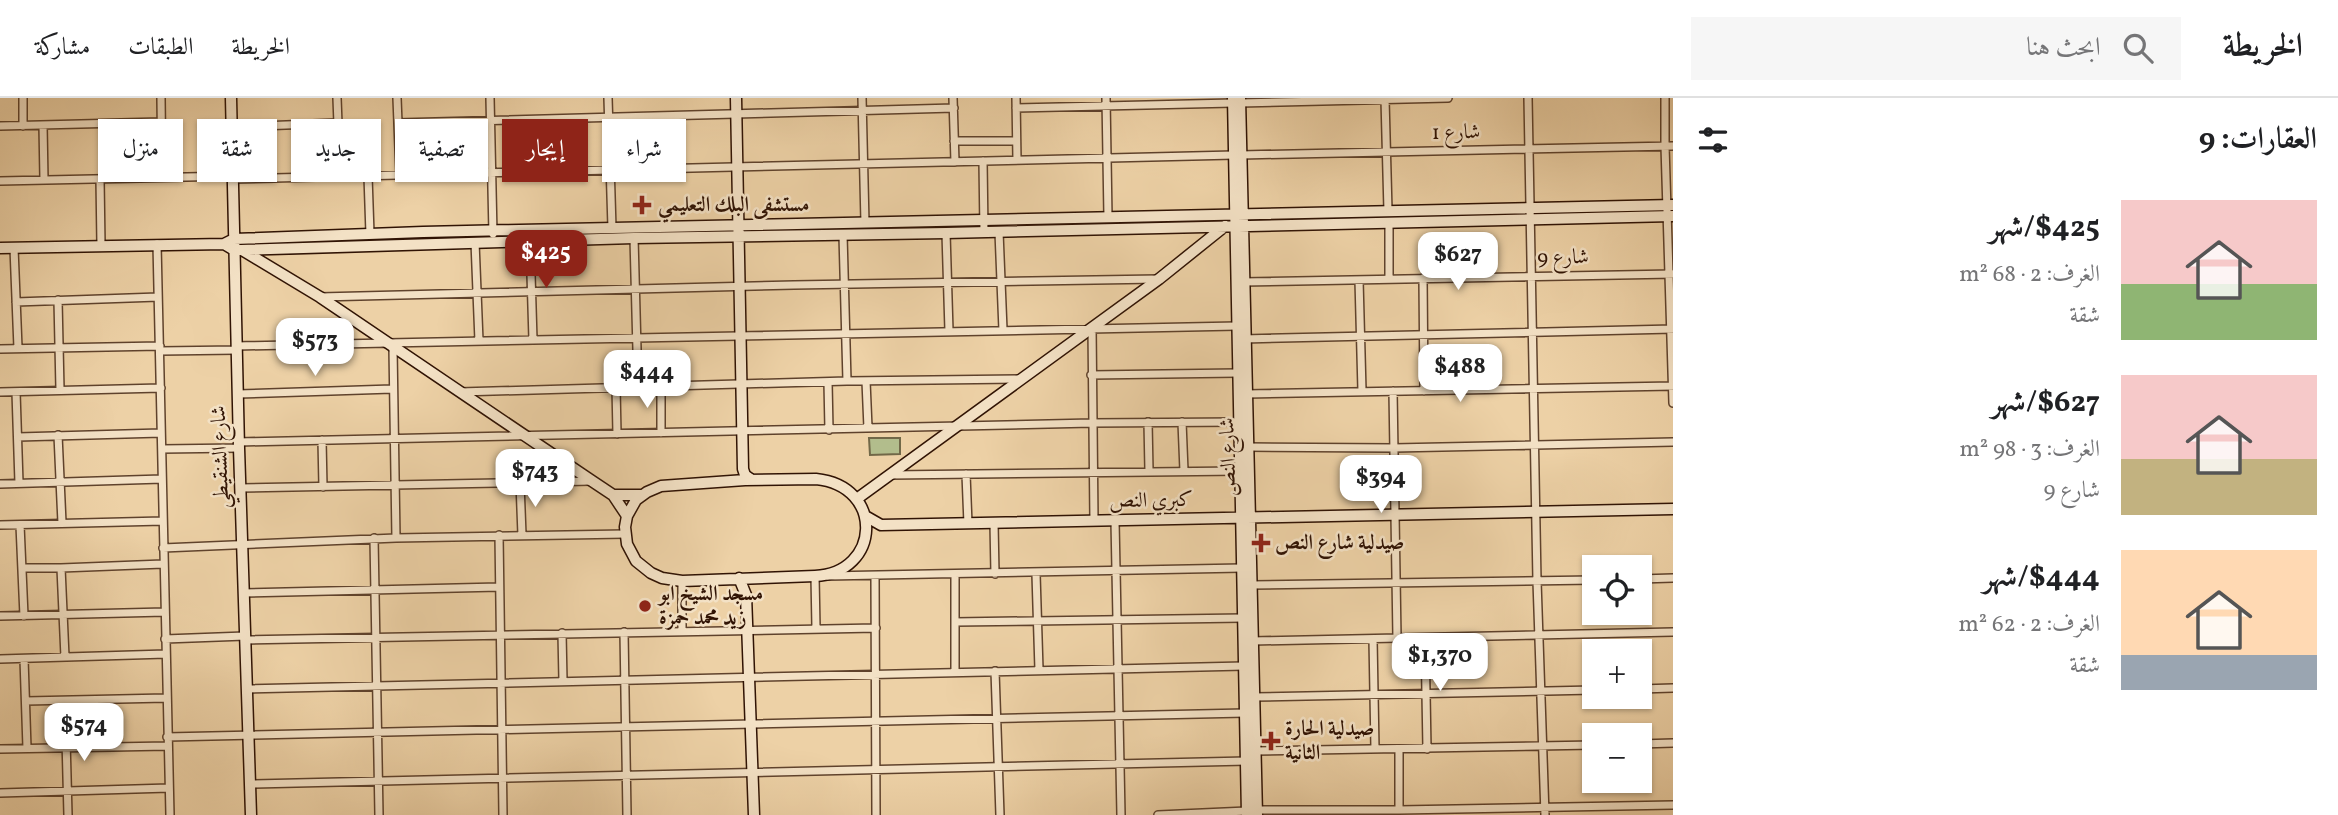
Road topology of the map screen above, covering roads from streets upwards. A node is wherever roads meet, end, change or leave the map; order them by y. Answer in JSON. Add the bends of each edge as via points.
{"nodes":[{"id":1,"x":23,"y":98,"type":"edge"},
{"id":2,"x":161,"y":98,"type":"edge"},
{"id":3,"x":231,"y":98,"type":"edge"},
{"id":4,"x":337,"y":98,"type":"edge"},
{"id":5,"x":397,"y":98,"type":"edge"},
{"id":6,"x":490,"y":98,"type":"edge"},
{"id":7,"x":608,"y":98,"type":"edge"},
{"id":8,"x":736,"y":98,"type":"edge"},
{"id":9,"x":862,"y":98,"type":"edge"},
{"id":10,"x":953,"y":98,"type":"edge"},
{"id":11,"x":1016,"y":98,"type":"edge"},
{"id":12,"x":1420,"y":98,"type":"edge"},
{"id":13,"x":1448,"y":98,"type":"edge"},
{"id":14,"x":1528,"y":98,"type":"edge"},
{"id":15,"x":1665,"y":98,"type":"edge"},
{"id":16,"x":1355,"y":99,"type":"edge"},
{"id":17,"x":1385,"y":99,"type":"edge"},
{"id":18,"x":1236,"y":100,"type":"edge"},
{"id":19,"x":1106,"y":102,"type":"edge"},
{"id":20,"x":954,"y":108,"type":"junction"},
{"id":21,"x":1016,"y":108,"type":"junction"},
{"id":22,"x":862,"y":110,"type":"junction"},
{"id":23,"x":736,"y":113,"type":"junction"},
{"id":24,"x":609,"y":117,"type":"junction"},
{"id":25,"x":161,"y":119,"type":"edge"},
{"id":26,"x":231,"y":119,"type":"edge"},
{"id":27,"x":338,"y":119,"type":"edge"},
{"id":28,"x":398,"y":119,"type":"edge"},
{"id":29,"x":488,"y":119,"type":"edge"},
{"id":30,"x":491,"y":119,"type":"junction"},
{"id":31,"x":98,"y":124,"type":"edge"},
{"id":32,"x":43,"y":125,"type":"junction"},
{"id":33,"x":0,"y":126,"type":"edge"},
{"id":34,"x":23,"y":126,"type":"junction"},
{"id":35,"x":954,"y":141,"type":"junction"},
{"id":36,"x":1016,"y":141,"type":"junction"},
{"id":37,"x":1669,"y":146,"type":"edge"},
{"id":38,"x":1529,"y":149,"type":"junction"},
{"id":39,"x":1387,"y":152,"type":"junction"},
{"id":40,"x":1237,"y":155,"type":"junction"},
{"id":41,"x":1108,"y":159,"type":"junction"},
{"id":42,"x":1017,"y":160,"type":"junction"},
{"id":43,"x":983,"y":161,"type":"junction"},
{"id":44,"x":955,"y":162,"type":"junction"},
{"id":45,"x":863,"y":165,"type":"junction"},
{"id":46,"x":737,"y":167,"type":"junction"},
{"id":47,"x":686,"y":168,"type":"edge"},
{"id":48,"x":602,"y":169,"type":"edge"},
{"id":49,"x":488,"y":173,"type":"edge"},
{"id":50,"x":492,"y":173,"type":"junction"},
{"id":51,"x":98,"y":179,"type":"edge"},
{"id":52,"x":44,"y":180,"type":"junction"},
{"id":53,"x":0,"y":181,"type":"edge"},
{"id":54,"x":100,"y":182,"type":"edge"},
{"id":55,"x":233,"y":182,"type":"edge"},
{"id":56,"x":368,"y":182,"type":"edge"},
{"id":57,"x":610,"y":182,"type":"edge"},
{"id":58,"x":1530,"y":208,"type":"junction"},
{"id":59,"x":1388,"y":211,"type":"junction"},
{"id":60,"x":1671,"y":211,"type":"edge"},
{"id":61,"x":1108,"y":217,"type":"junction"},
{"id":62,"x":984,"y":220,"type":"junction"},
{"id":63,"x":1235,"y":220,"type":"junction"},
{"id":64,"x":1530,"y":220,"type":"junction"},
{"id":65,"x":1389,"y":222,"type":"junction"},
{"id":66,"x":865,"y":223,"type":"junction"},
{"id":67,"x":612,"y":228,"type":"junction"},
{"id":68,"x":493,"y":230,"type":"junction"},
{"id":69,"x":739,"y":231,"type":"junction"},
{"id":70,"x":984,"y":232,"type":"junction"},
{"id":71,"x":999,"y":232,"type":"junction"},
{"id":72,"x":946,"y":233,"type":"junction"},
{"id":73,"x":369,"y":234,"type":"junction"},
{"id":74,"x":843,"y":234,"type":"junction"},
{"id":75,"x":635,"y":238,"type":"junction"},
{"id":76,"x":530,"y":241,"type":"junction"},
{"id":77,"x":475,"y":242,"type":"junction"},
{"id":78,"x":494,"y":242,"type":"junction"},
{"id":79,"x":157,"y":244,"type":"junction"},
{"id":80,"x":101,"y":245,"type":"junction"},
{"id":81,"x":236,"y":246,"type":"junction"},
{"id":82,"x":0,"y":248,"type":"edge"},
{"id":83,"x":14,"y":248,"type":"junction"},
{"id":84,"x":1671,"y":274,"type":"edge"},
{"id":85,"x":1531,"y":276,"type":"junction"},
{"id":86,"x":1423,"y":278,"type":"junction"},
{"id":87,"x":1159,"y":279,"type":"junction"},
{"id":88,"x":1389,"y":279,"type":"junction"},
{"id":89,"x":1359,"y":280,"type":"junction"},
{"id":90,"x":1001,"y":281,"type":"junction"},
{"id":91,"x":947,"y":282,"type":"junction"},
{"id":92,"x":1243,"y":282,"type":"junction"},
{"id":93,"x":845,"y":285,"type":"junction"},
{"id":94,"x":740,"y":287,"type":"junction"},
{"id":95,"x":635,"y":289,"type":"junction"},
{"id":96,"x":532,"y":291,"type":"junction"},
{"id":97,"x":477,"y":292,"type":"junction"},
{"id":98,"x":320,"y":297,"type":"junction"},
{"id":99,"x":158,"y":298,"type":"junction"},
{"id":100,"x":58,"y":300,"type":"junction"},
{"id":101,"x":16,"y":302,"type":"junction"},
{"id":102,"x":1237,"y":326,"type":"junction"},
{"id":103,"x":1091,"y":328,"type":"junction"},
{"id":104,"x":1672,"y":329,"type":"edge"},
{"id":105,"x":1003,"y":330,"type":"junction"},
{"id":106,"x":949,"y":331,"type":"junction"},
{"id":107,"x":845,"y":334,"type":"junction"},
{"id":108,"x":1531,"y":334,"type":"junction"},
{"id":109,"x":741,"y":335,"type":"junction"},
{"id":110,"x":1423,"y":335,"type":"junction"},
{"id":111,"x":1360,"y":337,"type":"junction"},
{"id":112,"x":637,"y":338,"type":"junction"},
{"id":113,"x":1241,"y":339,"type":"junction"},
{"id":114,"x":533,"y":340,"type":"junction"},
{"id":115,"x":479,"y":341,"type":"junction"},
{"id":116,"x":390,"y":345,"type":"junction"},
{"id":117,"x":18,"y":348,"type":"junction"},
{"id":118,"x":59,"y":348,"type":"junction"},
{"id":119,"x":160,"y":348,"type":"junction"},
{"id":120,"x":237,"y":348,"type":"junction"},
{"id":121,"x":0,"y":349,"type":"edge"},
{"id":122,"x":1237,"y":373,"type":"junction"},
{"id":123,"x":1091,"y":375,"type":"junction"},
{"id":124,"x":1020,"y":379,"type":"junction"},
{"id":125,"x":846,"y":381,"type":"junction"},
{"id":126,"x":866,"y":381,"type":"junction"},
{"id":127,"x":828,"y":382,"type":"junction"},
{"id":128,"x":742,"y":384,"type":"junction"},
{"id":129,"x":660,"y":386,"type":"junction"},
{"id":130,"x":1673,"y":386,"type":"edge"},
{"id":131,"x":616,"y":387,"type":"junction"},
{"id":132,"x":638,"y":387,"type":"junction"},
{"id":133,"x":161,"y":388,"type":"junction"},
{"id":134,"x":1533,"y":388,"type":"junction"},
{"id":135,"x":392,"y":389,"type":"junction"},
{"id":136,"x":60,"y":390,"type":"junction"},
{"id":137,"x":1362,"y":391,"type":"junction"},
{"id":138,"x":1393,"y":391,"type":"junction"},
{"id":139,"x":1424,"y":391,"type":"junction"},
{"id":140,"x":0,"y":392,"type":"edge"},
{"id":141,"x":16,"y":392,"type":"junction"},
{"id":142,"x":459,"y":392,"type":"junction"},
{"id":143,"x":238,"y":394,"type":"junction"},
{"id":144,"x":1247,"y":394,"type":"junction"},
{"id":145,"x":1673,"y":403,"type":"edge"},
{"id":146,"x":1148,"y":422,"type":"junction"},
{"id":147,"x":1182,"y":422,"type":"junction"},
{"id":148,"x":1239,"y":422,"type":"junction"},
{"id":149,"x":1092,"y":423,"type":"junction"},
{"id":150,"x":957,"y":426,"type":"junction"},
{"id":151,"x":868,"y":428,"type":"junction"},
{"id":152,"x":829,"y":430,"type":"junction"},
{"id":153,"x":743,"y":432,"type":"junction"},
{"id":154,"x":161,"y":433,"type":"junction"},
{"id":155,"x":661,"y":433,"type":"junction"},
{"id":156,"x":617,"y":434,"type":"junction"},
{"id":157,"x":58,"y":435,"type":"junction"},
{"id":158,"x":526,"y":436,"type":"junction"},
{"id":159,"x":18,"y":437,"type":"junction"},
{"id":160,"x":394,"y":439,"type":"junction"},
{"id":161,"x":322,"y":440,"type":"junction"},
{"id":162,"x":1673,"y":442,"type":"edge"},
{"id":163,"x":1534,"y":444,"type":"junction"},
{"id":164,"x":239,"y":445,"type":"junction"},
{"id":165,"x":1248,"y":447,"type":"junction"},
{"id":166,"x":1394,"y":448,"type":"junction"},
{"id":167,"x":162,"y":449,"type":"junction"},
{"id":168,"x":743,"y":461,"type":"junction"},
{"id":169,"x":1149,"y":471,"type":"junction"},
{"id":170,"x":1184,"y":471,"type":"junction"},
{"id":171,"x":1240,"y":471,"type":"junction"},
{"id":172,"x":1093,"y":472,"type":"junction"},
{"id":173,"x":966,"y":474,"type":"junction"},
{"id":174,"x":890,"y":475,"type":"junction"},
{"id":175,"x":162,"y":479,"type":"junction"},
{"id":176,"x":752,"y":480,"type":"junction"},
{"id":177,"x":592,"y":481,"type":"junction"},
{"id":178,"x":732,"y":481,"type":"junction"},
{"id":179,"x":19,"y":483,"type":"junction"},
{"id":180,"x":62,"y":483,"type":"junction"},
{"id":181,"x":0,"y":484,"type":"edge"},
{"id":182,"x":520,"y":484,"type":"junction"},
{"id":183,"x":395,"y":485,"type":"junction"},
{"id":184,"x":323,"y":486,"type":"junction"},
{"id":185,"x":240,"y":488,"type":"junction"},
{"id":186,"x":613,"y":495,"type":"junction"},
{"id":187,"x":641,"y":495,"type":"junction"},
{"id":188,"x":858,"y":498,"type":"junction"},
{"id":189,"x":1673,"y":509,"type":"edge"},
{"id":190,"x":1536,"y":513,"type":"junction"},
{"id":191,"x":1395,"y":514,"type":"junction"},
{"id":192,"x":627,"y":516,"type":"junction"},
{"id":193,"x":867,"y":517,"type":"junction"},
{"id":194,"x":1246,"y":517,"type":"junction"},
{"id":195,"x":1115,"y":520,"type":"junction"},
{"id":196,"x":163,"y":521,"type":"junction"},
{"id":197,"x":1094,"y":521,"type":"junction"},
{"id":198,"x":62,"y":523,"type":"junction"},
{"id":199,"x":993,"y":523,"type":"junction"},
{"id":200,"x":968,"y":524,"type":"junction"},
{"id":201,"x":0,"y":525,"type":"edge"},
{"id":202,"x":20,"y":525,"type":"junction"},
{"id":203,"x":881,"y":525,"type":"junction"},
{"id":204,"x":625,"y":534,"type":"junction"},
{"id":205,"x":866,"y":534,"type":"junction"},
{"id":206,"x":499,"y":535,"type":"junction"},
{"id":207,"x":522,"y":535,"type":"junction"},
{"id":208,"x":374,"y":538,"type":"junction"},
{"id":209,"x":396,"y":538,"type":"junction"},
{"id":210,"x":243,"y":546,"type":"junction"},
{"id":211,"x":163,"y":548,"type":"junction"},
{"id":212,"x":163,"y":564,"type":"junction"},
{"id":213,"x":22,"y":568,"type":"junction"},
{"id":214,"x":61,"y":568,"type":"junction"},
{"id":215,"x":1242,"y":568,"type":"junction"},
{"id":216,"x":1116,"y":572,"type":"junction"},
{"id":217,"x":995,"y":574,"type":"junction"},
{"id":218,"x":1036,"y":574,"type":"junction"},
{"id":219,"x":955,"y":575,"type":"junction"},
{"id":220,"x":820,"y":576,"type":"junction"},
{"id":221,"x":875,"y":576,"type":"junction"},
{"id":222,"x":738,"y":578,"type":"junction"},
{"id":223,"x":754,"y":578,"type":"junction"},
{"id":224,"x":1673,"y":578,"type":"edge"},
{"id":225,"x":1652,"y":579,"type":"edge"},
{"id":226,"x":682,"y":580,"type":"junction"},
{"id":227,"x":1582,"y":580,"type":"edge"},
{"id":228,"x":1537,"y":581,"type":"junction"},
{"id":229,"x":1396,"y":584,"type":"junction"},
{"id":230,"x":1252,"y":585,"type":"junction"},
{"id":231,"x":499,"y":587,"type":"junction"},
{"id":232,"x":375,"y":590,"type":"junction"},
{"id":233,"x":243,"y":593,"type":"junction"},
{"id":234,"x":746,"y":595,"type":"junction"},
{"id":235,"x":165,"y":612,"type":"junction"},
{"id":236,"x":64,"y":614,"type":"junction"},
{"id":237,"x":0,"y":616,"type":"edge"},
{"id":238,"x":24,"y":616,"type":"junction"},
{"id":239,"x":1243,"y":618,"type":"junction"},
{"id":240,"x":1118,"y":620,"type":"junction"},
{"id":241,"x":1037,"y":621,"type":"junction"},
{"id":242,"x":955,"y":622,"type":"junction"},
{"id":243,"x":816,"y":628,"type":"junction"},
{"id":244,"x":876,"y":628,"type":"junction"},
{"id":245,"x":748,"y":630,"type":"junction"},
{"id":246,"x":682,"y":631,"type":"junction"},
{"id":247,"x":624,"y":632,"type":"junction"},
{"id":248,"x":1673,"y":632,"type":"edge"},
{"id":249,"x":562,"y":633,"type":"junction"},
{"id":250,"x":500,"y":634,"type":"junction"},
{"id":251,"x":1539,"y":635,"type":"junction"},
{"id":252,"x":376,"y":637,"type":"junction"},
{"id":253,"x":245,"y":638,"type":"junction"},
{"id":254,"x":1397,"y":638,"type":"junction"},
{"id":255,"x":1425,"y":638,"type":"junction"},
{"id":256,"x":165,"y":639,"type":"junction"},
{"id":257,"x":1373,"y":639,"type":"junction"},
{"id":258,"x":1253,"y":641,"type":"junction"},
{"id":259,"x":166,"y":654,"type":"junction"},
{"id":260,"x":65,"y":657,"type":"junction"},
{"id":261,"x":0,"y":659,"type":"edge"},
{"id":262,"x":24,"y":659,"type":"junction"},
{"id":263,"x":1244,"y":666,"type":"junction"},
{"id":264,"x":1118,"y":668,"type":"junction"},
{"id":265,"x":1039,"y":670,"type":"junction"},
{"id":266,"x":995,"y":671,"type":"junction"},
{"id":267,"x":955,"y":672,"type":"junction"},
{"id":268,"x":876,"y":674,"type":"junction"},
{"id":269,"x":750,"y":676,"type":"junction"},
{"id":270,"x":624,"y":679,"type":"junction"},
{"id":271,"x":562,"y":681,"type":"junction"},
{"id":272,"x":501,"y":683,"type":"junction"},
{"id":273,"x":377,"y":686,"type":"junction"},
{"id":274,"x":1673,"y":688,"type":"edge"},
{"id":275,"x":246,"y":689,"type":"junction"},
{"id":276,"x":1652,"y":689,"type":"edge"},
{"id":277,"x":1582,"y":690,"type":"edge"},
{"id":278,"x":1541,"y":691,"type":"junction"},
{"id":279,"x":1426,"y":693,"type":"junction"},
{"id":280,"x":1374,"y":695,"type":"junction"},
{"id":281,"x":1254,"y":697,"type":"junction"},
{"id":282,"x":166,"y":698,"type":"junction"},
{"id":283,"x":26,"y":701,"type":"junction"},
{"id":284,"x":65,"y":701,"type":"junction"},
{"id":285,"x":1245,"y":713,"type":"junction"},
{"id":286,"x":1119,"y":715,"type":"junction"},
{"id":287,"x":996,"y":717,"type":"junction"},
{"id":288,"x":876,"y":720,"type":"junction"},
{"id":289,"x":751,"y":725,"type":"junction"},
{"id":290,"x":625,"y":727,"type":"junction"},
{"id":291,"x":501,"y":730,"type":"junction"},
{"id":292,"x":379,"y":732,"type":"junction"},
{"id":293,"x":248,"y":735,"type":"junction"},
{"id":294,"x":167,"y":737,"type":"junction"},
{"id":295,"x":1673,"y":743,"type":"edge"},
{"id":296,"x":1652,"y":744,"type":"edge"},
{"id":297,"x":1582,"y":745,"type":"edge"},
{"id":298,"x":168,"y":746,"type":"junction"},
{"id":299,"x":1542,"y":746,"type":"junction"},
{"id":300,"x":27,"y":748,"type":"junction"},
{"id":301,"x":0,"y":749,"type":"edge"},
{"id":302,"x":67,"y":749,"type":"junction"},
{"id":303,"x":1375,"y":749,"type":"junction"},
{"id":304,"x":1399,"y":749,"type":"junction"},
{"id":305,"x":1427,"y":749,"type":"junction"},
{"id":306,"x":1255,"y":751,"type":"junction"},
{"id":307,"x":1247,"y":761,"type":"junction"},
{"id":308,"x":1120,"y":763,"type":"junction"},
{"id":309,"x":998,"y":766,"type":"junction"},
{"id":310,"x":876,"y":768,"type":"junction"},
{"id":311,"x":752,"y":771,"type":"junction"},
{"id":312,"x":626,"y":774,"type":"junction"},
{"id":313,"x":502,"y":777,"type":"junction"},
{"id":314,"x":379,"y":780,"type":"junction"},
{"id":315,"x":250,"y":784,"type":"junction"},
{"id":316,"x":169,"y":788,"type":"junction"},
{"id":317,"x":68,"y":791,"type":"junction"},
{"id":318,"x":0,"y":793,"type":"edge"},
{"id":319,"x":1673,"y":805,"type":"edge"},
{"id":320,"x":1399,"y":810,"type":"junction"},
{"id":321,"x":1545,"y":811,"type":"edge"},
{"id":322,"x":1252,"y":813,"type":"edge"},
{"id":323,"x":68,"y":815,"type":"edge"},
{"id":324,"x":170,"y":815,"type":"edge"},
{"id":325,"x":251,"y":815,"type":"edge"},
{"id":326,"x":379,"y":815,"type":"edge"},
{"id":327,"x":503,"y":815,"type":"edge"},
{"id":328,"x":627,"y":815,"type":"edge"},
{"id":329,"x":754,"y":815,"type":"edge"},
{"id":330,"x":876,"y":815,"type":"edge"},
{"id":331,"x":1000,"y":815,"type":"edge"},
{"id":332,"x":1121,"y":815,"type":"edge"},
{"id":333,"x":1158,"y":815,"type":"edge"}],
"edges":[{"from":1,"to":34,"type":"street"},
{"from":2,"to":25,"type":"street"},
{"from":3,"to":26,"type":"street","name":"شارع الشنقيطي"},
{"from":4,"to":27,"type":"street"},
{"from":5,"to":28,"type":"street"},
{"from":6,"to":30,"type":"street"},
{"from":7,"to":24,"type":"street"},
{"from":8,"to":23,"type":"street"},
{"from":9,"to":22,"type":"street"},
{"from":10,"to":20,"type":"street"},
{"from":11,"to":21,"type":"street"},
{"from":12,"to":13,"type":"street"},
{"from":12,"to":17,"type":"street"},
{"from":14,"to":38,"type":"street"},
{"from":15,"to":37,"type":"street"},
{"from":16,"to":17,"type":"street"},
{"from":16,"to":18,"type":"street"},
{"from":17,"to":39,"type":"street"},
{"from":18,"to":19,"type":"street"},
{"from":18,"to":40,"type":"street","name":"شارع النص"},
{"from":19,"to":21,"type":"street"},
{"from":19,"to":41,"type":"street"},
{"from":20,"to":22,"type":"street"},
{"from":20,"to":35,"type":"street"},
{"from":21,"to":36,"type":"street"},
{"from":22,"to":23,"type":"street"},
{"from":22,"to":45,"type":"street"},
{"from":23,"to":24,"type":"street"},
{"from":23,"to":46,"type":"street"},
{"from":24,"to":30,"type":"street"},
{"from":29,"to":30,"type":"street"},
{"from":30,"to":50,"type":"street"},
{"from":31,"to":32,"type":"street"},
{"from":32,"to":34,"type":"street"},
{"from":32,"to":52,"type":"street"},
{"from":33,"to":34,"type":"street"},
{"from":35,"to":36,"type":"street"},
{"from":35,"to":44,"type":"street"},
{"from":36,"to":42,"type":"street"},
{"from":37,"to":38,"type":"street","name":"شارع 1"},
{"from":37,"to":60,"type":"street"},
{"from":38,"to":39,"type":"street","name":"شارع 1"},
{"from":38,"to":58,"type":"street"},
{"from":39,"to":40,"type":"street","name":"شارع 1"},
{"from":39,"to":59,"type":"street"},
{"from":40,"to":41,"type":"street","name":"شارع 1"},
{"from":40,"to":63,"type":"street","name":"شارع النص"},
{"from":41,"to":42,"type":"street","name":"شارع 1"},
{"from":41,"to":61,"type":"street"},
{"from":42,"to":43,"type":"street","name":"شارع 1"},
{"from":43,"to":44,"type":"street","name":"شارع 1"},
{"from":43,"to":62,"type":"street"},
{"from":44,"to":45,"type":"street","name":"شارع 1"},
{"from":45,"to":46,"type":"street","name":"شارع 1"},
{"from":45,"to":66,"type":"street"},
{"from":46,"to":47,"type":"street","name":"شارع 1"},
{"from":46,"to":69,"type":"street"},
{"from":48,"to":50,"type":"street","name":"شارع 1"},
{"from":49,"to":50,"type":"street","name":"شارع 1"},
{"from":50,"to":68,"type":"street"},
{"from":51,"to":52,"type":"street","name":"شارع 1"},
{"from":52,"to":53,"type":"street","name":"شارع 1"},
{"from":54,"to":80,"type":"street"},
{"from":55,"to":81,"type":"street","name":"شارع الشنقيطي"},
{"from":56,"to":73,"type":"street"},
{"from":57,"to":67,"type":"street"},
{"from":58,"to":59,"type":"street"},
{"from":58,"to":60,"type":"street"},
{"from":58,"to":64,"type":"street"},
{"from":59,"to":63,"type":"street"},
{"from":60,"to":64,"type":"street"},
{"from":60,"to":84,"type":"street"},
{"from":61,"to":62,"type":"street"},
{"from":61,"to":63,"type":"street"},
{"from":62,"to":66,"type":"street"},
{"from":62,"to":70,"type":"street"},
{"from":63,"to":65,"type":"street"},
{"from":63,"to":71,"type":"street"},
{"from":63,"to":87,"type":"street"},
{"from":63,"to":92,"type":"street","name":"شارع النص"},
{"from":63,"to":102,"type":"street","name":"شارع النص"},
{"from":64,"to":65,"type":"street"},
{"from":64,"to":85,"type":"street"},
{"from":65,"to":88,"type":"street"},
{"from":66,"to":69,"type":"street"},
{"from":67,"to":68,"type":"street"},
{"from":67,"to":69,"type":"street"},
{"from":68,"to":73,"type":"street"},
{"from":68,"to":78,"type":"street"},
{"from":69,"to":74,"type":"street"},
{"from":69,"to":75,"type":"street"},
{"from":69,"to":94,"type":"street"},
{"from":70,"to":71,"type":"street"},
{"from":70,"to":72,"type":"street"},
{"from":71,"to":90,"type":"street"},
{"from":72,"to":74,"type":"street"},
{"from":72,"to":91,"type":"street"},
{"from":73,"to":81,"type":"street"},
{"from":74,"to":93,"type":"street"},
{"from":75,"to":76,"type":"street"},
{"from":75,"to":95,"type":"street"},
{"from":76,"to":78,"type":"street"},
{"from":76,"to":96,"type":"street"},
{"from":77,"to":78,"type":"street"},
{"from":77,"to":81,"type":"street"},
{"from":77,"to":97,"type":"street"},
{"from":79,"to":80,"type":"street"},
{"from":79,"to":81,"type":"street"},
{"from":79,"to":99,"type":"street"},
{"from":80,"to":83,"type":"street"},
{"from":81,"to":98,"type":"street"},
{"from":81,"to":120,"type":"street","name":"شارع الشنقيطي"},
{"from":82,"to":83,"type":"street"},
{"from":83,"to":101,"type":"street"},
{"from":84,"to":85,"type":"street","name":"شارع 9"},
{"from":84,"to":104,"type":"street"},
{"from":85,"to":86,"type":"street","name":"شارع 9"},
{"from":85,"to":108,"type":"street"},
{"from":86,"to":88,"type":"street","name":"شارع 9"},
{"from":86,"to":110,"type":"street"},
{"from":87,"to":90,"type":"street"},
{"from":87,"to":103,"type":"street"},
{"from":88,"to":89,"type":"street","name":"شارع 9"},
{"from":89,"to":92,"type":"street","name":"شارع 9"},
{"from":89,"to":111,"type":"street"},
{"from":90,"to":91,"type":"street"},
{"from":90,"to":105,"type":"street"},
{"from":91,"to":93,"type":"street"},
{"from":91,"to":106,"type":"street"},
{"from":92,"to":113,"type":"street","name":"شارع النص"},
{"from":93,"to":94,"type":"street"},
{"from":93,"to":107,"type":"street"},
{"from":94,"to":95,"type":"street"},
{"from":94,"to":109,"type":"street"},
{"from":95,"to":96,"type":"street"},
{"from":95,"to":112,"type":"street"},
{"from":96,"to":97,"type":"street"},
{"from":96,"to":114,"type":"street"},
{"from":97,"to":98,"type":"street"},
{"from":97,"to":115,"type":"street"},
{"from":98,"to":116,"type":"street"},
{"from":99,"to":100,"type":"street"},
{"from":99,"to":119,"type":"street"},
{"from":100,"to":101,"type":"street"},
{"from":100,"to":118,"type":"street"},
{"from":101,"to":117,"type":"street"},
{"from":102,"to":103,"type":"street"},
{"from":102,"to":113,"type":"street","name":"شارع النص"},
{"from":103,"to":105,"type":"street"},
{"from":103,"to":123,"type":"street"},
{"from":103,"to":124,"type":"street"},
{"from":104,"to":108,"type":"street"},
{"from":104,"to":130,"type":"street"},
{"from":105,"to":106,"type":"street"},
{"from":106,"to":107,"type":"street"},
{"from":107,"to":109,"type":"street"},
{"from":107,"to":125,"type":"street"},
{"from":108,"to":110,"type":"street"},
{"from":108,"to":134,"type":"street"},
{"from":109,"to":112,"type":"street"},
{"from":109,"to":128,"type":"street"},
{"from":110,"to":111,"type":"street"},
{"from":110,"to":139,"type":"street"},
{"from":111,"to":113,"type":"street"},
{"from":111,"to":137,"type":"street"},
{"from":112,"to":114,"type":"street"},
{"from":112,"to":132,"type":"street"},
{"from":113,"to":122,"type":"street","name":"شارع النص"},
{"from":113,"to":144,"type":"street","name":"شارع النص"},
{"from":114,"to":115,"type":"street"},
{"from":115,"to":116,"type":"street"},
{"from":116,"to":120,"type":"street"},
{"from":116,"to":135,"type":"street"},
{"from":116,"to":142,"type":"street"},
{"from":117,"to":118,"type":"street"},
{"from":117,"to":121,"type":"street"},
{"from":118,"to":119,"type":"street"},
{"from":118,"to":136,"type":"street"},
{"from":119,"to":120,"type":"street"},
{"from":119,"to":133,"type":"street"},
{"from":120,"to":143,"type":"street","name":"شارع الشنقيطي"},
{"from":122,"to":123,"type":"street"},
{"from":122,"to":148,"type":"street","name":"شارع النص"},
{"from":123,"to":149,"type":"street"},
{"from":124,"to":126,"type":"street"},
{"from":124,"to":150,"type":"street"},
{"from":125,"to":126,"type":"street"},
{"from":125,"to":127,"type":"street"},
{"from":126,"to":151,"type":"street"},
{"from":127,"to":128,"type":"street"},
{"from":127,"to":152,"type":"street"},
{"from":128,"to":129,"type":"street"},
{"from":128,"to":153,"type":"street"},
{"from":129,"to":132,"type":"street"},
{"from":129,"to":155,"type":"street"},
{"from":130,"to":134,"type":"street"},
{"from":130,"to":145,"type":"street"},
{"from":131,"to":132,"type":"street"},
{"from":131,"to":142,"type":"street"},
{"from":131,"to":156,"type":"street"},
{"from":133,"to":136,"type":"street"},
{"from":133,"to":154,"type":"street"},
{"from":134,"to":139,"type":"street"},
{"from":134,"to":163,"type":"street"},
{"from":135,"to":143,"type":"street"},
{"from":135,"to":160,"type":"street"},
{"from":136,"to":141,"type":"street"},
{"from":137,"to":138,"type":"street"},
{"from":137,"to":144,"type":"street"},
{"from":138,"to":139,"type":"street"},
{"from":138,"to":166,"type":"street"},
{"from":140,"to":141,"type":"street"},
{"from":141,"to":159,"type":"street"},
{"from":142,"to":158,"type":"street"},
{"from":143,"to":164,"type":"street","name":"شارع الشنقيطي"},
{"from":144,"to":165,"type":"street","name":"شارع النص"},
{"from":146,"to":147,"type":"street"},
{"from":146,"to":149,"type":"street"},
{"from":146,"to":169,"type":"street"},
{"from":147,"to":148,"type":"street"},
{"from":147,"to":170,"type":"street"},
{"from":148,"to":171,"type":"street","name":"شارع النص"},
{"from":149,"to":150,"type":"street"},
{"from":149,"to":172,"type":"street"},
{"from":150,"to":151,"type":"street"},
{"from":150,"to":174,"type":"street"},
{"from":151,"to":152,"type":"street"},
{"from":152,"to":153,"type":"street"},
{"from":153,"to":155,"type":"street"},
{"from":153,"to":168,"type":"street"},
{"from":154,"to":157,"type":"street"},
{"from":154,"to":167,"type":"street"},
{"from":155,"to":156,"type":"street"},
{"from":156,"to":158,"type":"street"},
{"from":157,"to":159,"type":"street"},
{"from":157,"to":180,"type":"street"},
{"from":158,"to":160,"type":"street"},
{"from":158,"to":177,"type":"street"},
{"from":159,"to":179,"type":"street"},
{"from":160,"to":161,"type":"street"},
{"from":160,"to":183,"type":"street"},
{"from":161,"to":164,"type":"street"},
{"from":161,"to":184,"type":"street"},
{"from":162,"to":163,"type":"street"},
{"from":163,"to":166,"type":"street"},
{"from":163,"to":190,"type":"street"},
{"from":164,"to":167,"type":"street"},
{"from":164,"to":185,"type":"street","name":"شارع الشنقيطي"},
{"from":165,"to":166,"type":"street"},
{"from":165,"to":194,"type":"street","name":"شارع النص"},
{"from":166,"to":191,"type":"street"},
{"from":167,"to":175,"type":"street"},
{"from":168,"to":176,"type":"street","via":[[744,472]]},
{"from":168,"to":178,"type":"street"},
{"from":169,"to":170,"type":"street"},
{"from":169,"to":172,"type":"street"},
{"from":170,"to":171,"type":"street"},
{"from":171,"to":194,"type":"street","name":"شارع النص"},
{"from":172,"to":173,"type":"street"},
{"from":172,"to":197,"type":"street"},
{"from":173,"to":174,"type":"street"},
{"from":173,"to":200,"type":"street"},
{"from":174,"to":188,"type":"street"},
{"from":175,"to":180,"type":"street"},
{"from":175,"to":196,"type":"street"},
{"from":176,"to":178,"type":"street"},
{"from":176,"to":188,"type":"street","via":[[827,480]]},
{"from":177,"to":182,"type":"street"},
{"from":177,"to":186,"type":"street"},
{"from":178,"to":187,"type":"street","via":[[669,484]]},
{"from":179,"to":180,"type":"street"},
{"from":179,"to":181,"type":"street"},
{"from":180,"to":198,"type":"street"},
{"from":182,"to":183,"type":"street"},
{"from":182,"to":207,"type":"street"},
{"from":183,"to":184,"type":"street"},
{"from":183,"to":209,"type":"street"},
{"from":184,"to":185,"type":"street"},
{"from":185,"to":210,"type":"street","name":"شارع الشنقيطي"},
{"from":186,"to":187,"type":"street"},
{"from":186,"to":192,"type":"street"},
{"from":187,"to":192,"type":"street"},
{"from":188,"to":193,"type":"street"},
{"from":189,"to":190,"type":"street","name":"كبري النص"},
{"from":190,"to":191,"type":"street","name":"كبري النص"},
{"from":190,"to":228,"type":"street"},
{"from":191,"to":194,"type":"street","name":"كبري النص"},
{"from":191,"to":229,"type":"street"},
{"from":192,"to":204,"type":"street"},
{"from":193,"to":203,"type":"street"},
{"from":193,"to":205,"type":"street"},
{"from":194,"to":195,"type":"street","name":"كبري النص"},
{"from":194,"to":215,"type":"street","name":"شارع النص"},
{"from":194,"to":230,"type":"street","name":"شارع النص"},
{"from":195,"to":197,"type":"street","name":"كبري النص"},
{"from":195,"to":216,"type":"street"},
{"from":196,"to":198,"type":"street"},
{"from":196,"to":211,"type":"street"},
{"from":197,"to":199,"type":"street","name":"كبري النص"},
{"from":198,"to":202,"type":"street"},
{"from":199,"to":200,"type":"street","name":"كبري النص"},
{"from":199,"to":217,"type":"street"},
{"from":200,"to":203,"type":"street","name":"كبري النص"},
{"from":201,"to":202,"type":"street"},
{"from":202,"to":213,"type":"street"},
{"from":203,"to":205,"type":"street"},
{"from":204,"to":207,"type":"street"},
{"from":204,"to":226,"type":"street","via":[[630,552],[644,568],[662,578]]},
{"from":205,"to":220,"type":"street","via":[[849,565]]},
{"from":206,"to":207,"type":"street"},
{"from":206,"to":209,"type":"street"},
{"from":206,"to":231,"type":"street"},
{"from":208,"to":209,"type":"street"},
{"from":208,"to":210,"type":"street"},
{"from":208,"to":232,"type":"street"},
{"from":210,"to":211,"type":"street"},
{"from":210,"to":233,"type":"street","name":"شارع الشنقيطي"},
{"from":211,"to":212,"type":"street"},
{"from":212,"to":214,"type":"street"},
{"from":212,"to":235,"type":"street"},
{"from":213,"to":214,"type":"street"},
{"from":213,"to":238,"type":"street"},
{"from":214,"to":236,"type":"street"},
{"from":215,"to":216,"type":"street"},
{"from":215,"to":239,"type":"street","name":"شارع النص"},
{"from":216,"to":218,"type":"street"},
{"from":216,"to":240,"type":"street"},
{"from":217,"to":218,"type":"street"},
{"from":217,"to":219,"type":"street"},
{"from":218,"to":241,"type":"street"},
{"from":219,"to":221,"type":"street"},
{"from":219,"to":242,"type":"street"},
{"from":220,"to":221,"type":"street"},
{"from":220,"to":223,"type":"street"},
{"from":220,"to":243,"type":"street"},
{"from":221,"to":244,"type":"street"},
{"from":222,"to":223,"type":"street"},
{"from":222,"to":226,"type":"street"},
{"from":222,"to":234,"type":"street"},
{"from":223,"to":234,"type":"street"},
{"from":224,"to":225,"type":"street"},
{"from":226,"to":246,"type":"street"},
{"from":227,"to":228,"type":"street"},
{"from":228,"to":229,"type":"street"},
{"from":228,"to":251,"type":"street"},
{"from":229,"to":230,"type":"street"},
{"from":229,"to":254,"type":"street"},
{"from":230,"to":258,"type":"street","name":"شارع النص"},
{"from":231,"to":232,"type":"street"},
{"from":231,"to":250,"type":"street"},
{"from":232,"to":233,"type":"street"},
{"from":232,"to":252,"type":"street"},
{"from":233,"to":253,"type":"street","name":"شارع الشنقيطي"},
{"from":234,"to":245,"type":"street"},
{"from":235,"to":236,"type":"street"},
{"from":235,"to":256,"type":"street"},
{"from":236,"to":238,"type":"street"},
{"from":236,"to":260,"type":"street"},
{"from":237,"to":238,"type":"street"},
{"from":239,"to":240,"type":"street"},
{"from":239,"to":263,"type":"street","name":"شارع النص"},
{"from":240,"to":241,"type":"street"},
{"from":240,"to":264,"type":"street"},
{"from":241,"to":242,"type":"street"},
{"from":241,"to":265,"type":"street"},
{"from":242,"to":267,"type":"street"},
{"from":243,"to":244,"type":"street"},
{"from":243,"to":245,"type":"street"},
{"from":244,"to":268,"type":"street"},
{"from":245,"to":246,"type":"street"},
{"from":245,"to":269,"type":"street"},
{"from":246,"to":247,"type":"street"},
{"from":247,"to":249,"type":"street"},
{"from":247,"to":270,"type":"street"},
{"from":248,"to":251,"type":"street"},
{"from":249,"to":250,"type":"street"},
{"from":249,"to":271,"type":"street"},
{"from":250,"to":252,"type":"street"},
{"from":250,"to":272,"type":"street"},
{"from":251,"to":255,"type":"street"},
{"from":251,"to":278,"type":"street"},
{"from":252,"to":253,"type":"street"},
{"from":252,"to":273,"type":"street"},
{"from":253,"to":256,"type":"street"},
{"from":253,"to":275,"type":"street","name":"شارع الشنقيطي"},
{"from":254,"to":255,"type":"street"},
{"from":254,"to":257,"type":"street"},
{"from":255,"to":279,"type":"street"},
{"from":256,"to":259,"type":"street"},
{"from":257,"to":258,"type":"street"},
{"from":257,"to":280,"type":"street"},
{"from":258,"to":281,"type":"street","name":"شارع النص"},
{"from":259,"to":260,"type":"street"},
{"from":259,"to":282,"type":"street"},
{"from":260,"to":262,"type":"street"},
{"from":261,"to":262,"type":"street"},
{"from":262,"to":283,"type":"street"},
{"from":263,"to":264,"type":"street"},
{"from":263,"to":285,"type":"street","name":"شارع النص"},
{"from":264,"to":265,"type":"street"},
{"from":264,"to":286,"type":"street"},
{"from":265,"to":266,"type":"street"},
{"from":266,"to":267,"type":"street"},
{"from":266,"to":287,"type":"street"},
{"from":267,"to":268,"type":"street"},
{"from":268,"to":269,"type":"street"},
{"from":268,"to":288,"type":"street"},
{"from":269,"to":270,"type":"street"},
{"from":269,"to":289,"type":"street"},
{"from":270,"to":271,"type":"street"},
{"from":270,"to":290,"type":"street"},
{"from":271,"to":272,"type":"street"},
{"from":272,"to":273,"type":"street"},
{"from":272,"to":291,"type":"street"},
{"from":273,"to":275,"type":"street"},
{"from":273,"to":292,"type":"street"},
{"from":274,"to":276,"type":"street"},
{"from":275,"to":293,"type":"street","name":"شارع الشنقيطي"},
{"from":277,"to":278,"type":"street"},
{"from":278,"to":279,"type":"street"},
{"from":278,"to":299,"type":"street"},
{"from":279,"to":280,"type":"street"},
{"from":279,"to":305,"type":"street"},
{"from":280,"to":281,"type":"street"},
{"from":280,"to":303,"type":"street"},
{"from":281,"to":306,"type":"street","name":"شارع النص"},
{"from":282,"to":284,"type":"street"},
{"from":282,"to":294,"type":"street"},
{"from":283,"to":284,"type":"street"},
{"from":283,"to":300,"type":"street"},
{"from":284,"to":302,"type":"street"},
{"from":285,"to":286,"type":"street"},
{"from":285,"to":307,"type":"street","name":"شارع النص"},
{"from":286,"to":287,"type":"street"},
{"from":286,"to":308,"type":"street"},
{"from":287,"to":288,"type":"street"},
{"from":287,"to":309,"type":"street"},
{"from":288,"to":289,"type":"street"},
{"from":288,"to":310,"type":"street"},
{"from":289,"to":290,"type":"street"},
{"from":289,"to":311,"type":"street"},
{"from":290,"to":291,"type":"street"},
{"from":290,"to":312,"type":"street"},
{"from":291,"to":292,"type":"street"},
{"from":291,"to":313,"type":"street"},
{"from":292,"to":293,"type":"street"},
{"from":292,"to":314,"type":"street"},
{"from":293,"to":294,"type":"street"},
{"from":293,"to":315,"type":"street","name":"شارع الشنقيطي"},
{"from":294,"to":298,"type":"street"},
{"from":295,"to":296,"type":"street"},
{"from":297,"to":299,"type":"street"},
{"from":298,"to":302,"type":"street"},
{"from":298,"to":316,"type":"street"},
{"from":299,"to":305,"type":"street"},
{"from":299,"to":321,"type":"street"},
{"from":300,"to":301,"type":"street"},
{"from":300,"to":302,"type":"street"},
{"from":302,"to":317,"type":"street"},
{"from":303,"to":304,"type":"street"},
{"from":303,"to":306,"type":"street"},
{"from":304,"to":305,"type":"street"},
{"from":304,"to":320,"type":"street"},
{"from":306,"to":322,"type":"street","name":"شارع النص"},
{"from":307,"to":308,"type":"street"},
{"from":307,"to":322,"type":"street","name":"شارع النص"},
{"from":308,"to":309,"type":"street"},
{"from":308,"to":332,"type":"street"},
{"from":309,"to":310,"type":"street"},
{"from":309,"to":331,"type":"street"},
{"from":310,"to":311,"type":"street"},
{"from":310,"to":330,"type":"street"},
{"from":311,"to":312,"type":"street"},
{"from":311,"to":329,"type":"street"},
{"from":312,"to":313,"type":"street"},
{"from":312,"to":328,"type":"street"},
{"from":313,"to":314,"type":"street"},
{"from":313,"to":327,"type":"street"},
{"from":314,"to":315,"type":"street"},
{"from":314,"to":326,"type":"street"},
{"from":315,"to":325,"type":"street","name":"شارع الشنقيطي"},
{"from":316,"to":317,"type":"street"},
{"from":316,"to":324,"type":"street"},
{"from":317,"to":318,"type":"street"},
{"from":317,"to":323,"type":"street"},
{"from":319,"to":321,"type":"street"},
{"from":320,"to":321,"type":"street"},
{"from":320,"to":322,"type":"street"},
{"from":322,"to":333,"type":"street"}]}
